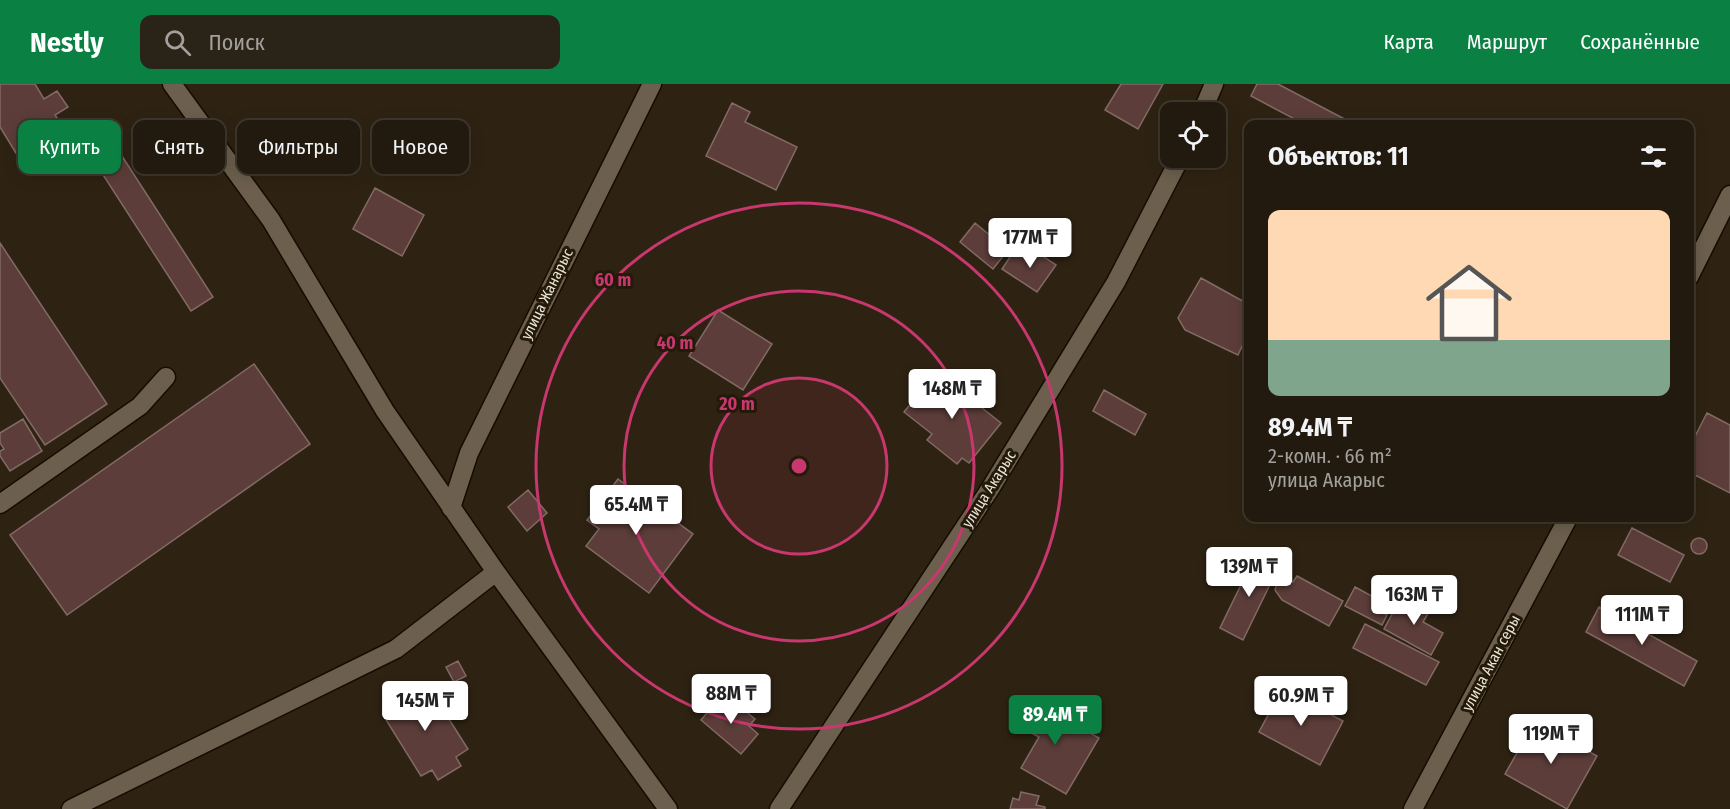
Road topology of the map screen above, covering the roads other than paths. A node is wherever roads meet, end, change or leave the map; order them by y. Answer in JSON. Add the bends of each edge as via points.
{"nodes":[{"id":1,"x":172,"y":84,"type":"edge"},
{"id":2,"x":652,"y":84,"type":"edge"},
{"id":3,"x":1214,"y":84,"type":"edge"},
{"id":4,"x":1206,"y":102,"type":"edge"},
{"id":5,"x":1175,"y":168,"type":"edge"},
{"id":6,"x":1730,"y":195,"type":"edge"},
{"id":7,"x":1694,"y":267,"type":"edge"},
{"id":8,"x":166,"y":377,"type":"dead end"},
{"id":9,"x":0,"y":504,"type":"edge"},
{"id":10,"x":451,"y":508,"type":"junction"},
{"id":11,"x":1566,"y":522,"type":"edge"},
{"id":12,"x":496,"y":572,"type":"junction"},
{"id":13,"x":71,"y":809,"type":"edge"},
{"id":14,"x":668,"y":809,"type":"edge"},
{"id":15,"x":779,"y":809,"type":"edge"},
{"id":16,"x":1413,"y":809,"type":"edge"}],
"edges":[{"from":1,"to":10,"type":"street","via":[[271,220],[385,411]]},
{"from":2,"to":10,"type":"street","name":"улица Жанарыс","via":[[469,453]]},
{"from":3,"to":4,"type":"street"},
{"from":5,"to":15,"type":"street","name":"улица Акарыс","via":[[1116,282],[990,489]]},
{"from":6,"to":7,"type":"street"},
{"from":8,"to":9,"type":"street","via":[[140,406]]},
{"from":10,"to":12,"type":"street"},
{"from":11,"to":16,"type":"street","name":"улица Акан серы"},
{"from":12,"to":13,"type":"street","via":[[396,649]]},
{"from":12,"to":14,"type":"street"}]}
